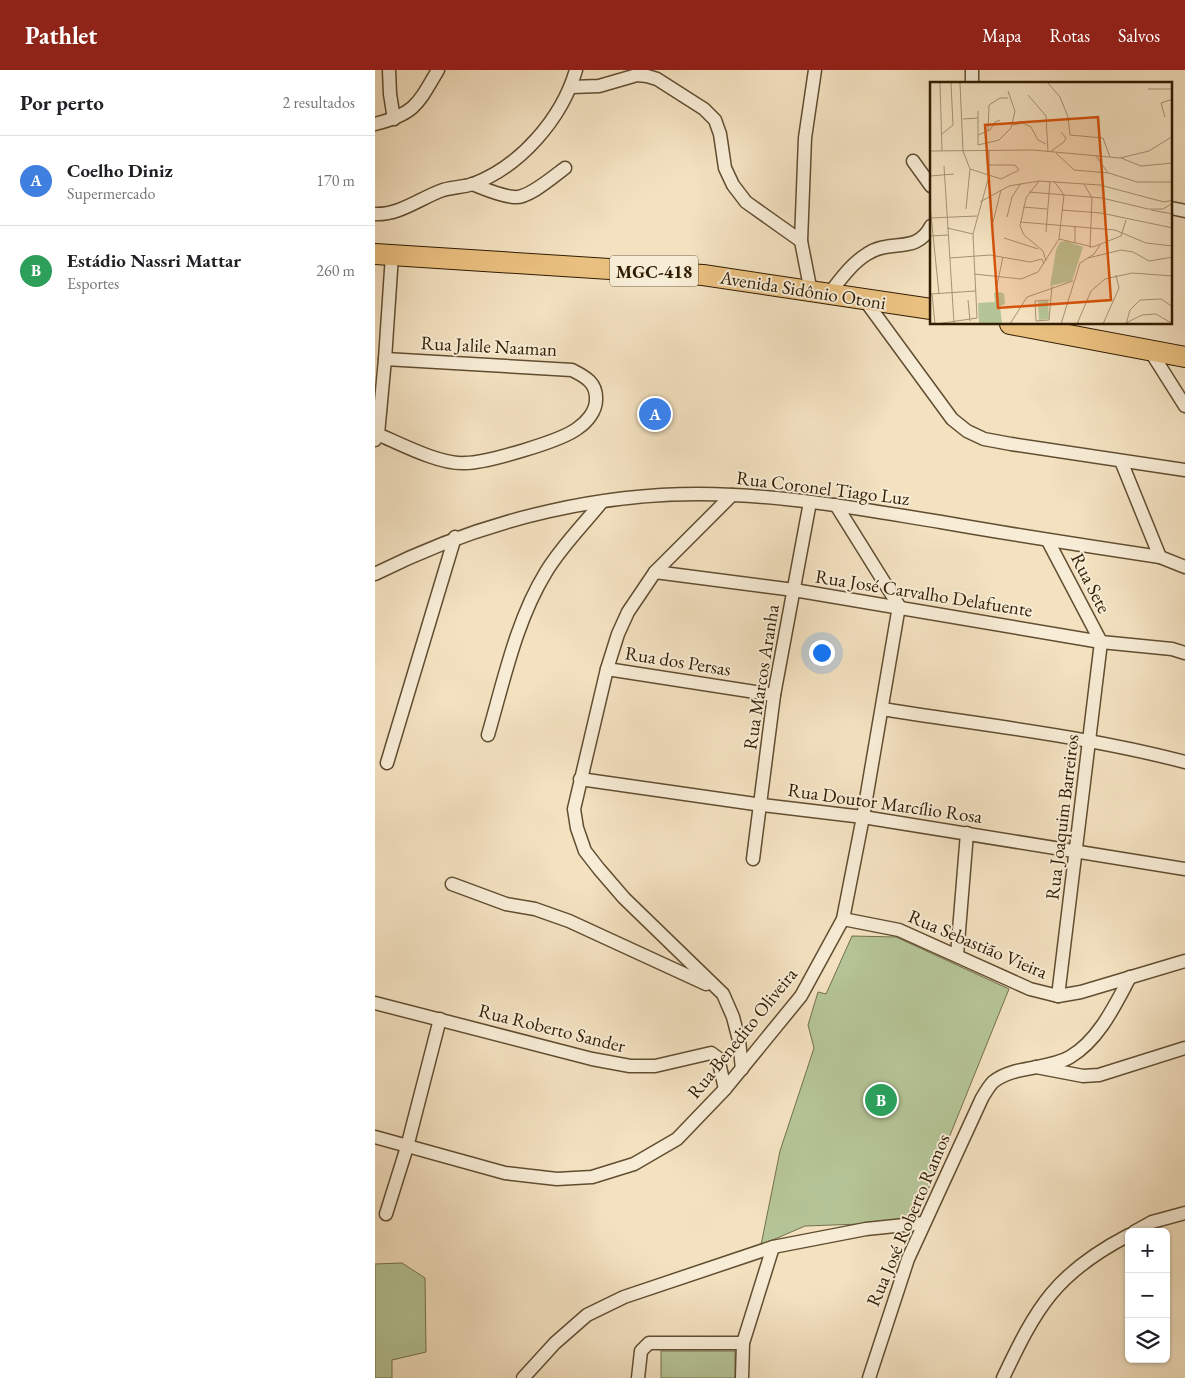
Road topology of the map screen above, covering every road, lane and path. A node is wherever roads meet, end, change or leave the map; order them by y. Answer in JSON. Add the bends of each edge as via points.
{"nodes":[{"id":1,"x":389,"y":70,"type":"edge"},
{"id":2,"x":437,"y":70,"type":"edge"},
{"id":3,"x":575,"y":70,"type":"edge"},
{"id":4,"x":815,"y":70,"type":"edge"},
{"id":5,"x":637,"y":73,"type":"edge"},
{"id":6,"x":571,"y":86,"type":"junction"},
{"id":7,"x":394,"y":119,"type":"junction"},
{"id":8,"x":375,"y":124,"type":"edge"},
{"id":9,"x":913,"y":161,"type":"dead end"},
{"id":10,"x":565,"y":168,"type":"dead end"},
{"id":11,"x":472,"y":184,"type":"junction"},
{"id":12,"x":930,"y":185,"type":"edge"},
{"id":13,"x":375,"y":214,"type":"edge"},
{"id":14,"x":930,"y":228,"type":"edge"},
{"id":15,"x":801,"y":241,"type":"junction"},
{"id":16,"x":383,"y":254,"type":"edge"},
{"id":17,"x":820,"y":293,"type":"junction"},
{"id":18,"x":864,"y":299,"type":"junction"},
{"id":19,"x":930,"y":310,"type":"edge"},
{"id":20,"x":1016,"y":325,"type":"edge"},
{"id":21,"x":1149,"y":349,"type":"junction"},
{"id":22,"x":1185,"y":357,"type":"edge"},
{"id":23,"x":385,"y":360,"type":"junction"},
{"id":24,"x":1185,"y":406,"type":"edge"},
{"id":25,"x":376,"y":436,"type":"edge"},
{"id":26,"x":1121,"y":461,"type":"junction"},
{"id":27,"x":1185,"y":470,"type":"edge"},
{"id":28,"x":732,"y":494,"type":"junction"},
{"id":29,"x":810,"y":502,"type":"junction"},
{"id":30,"x":601,"y":503,"type":"junction"},
{"id":31,"x":835,"y":505,"type":"junction"},
{"id":32,"x":455,"y":537,"type":"junction"},
{"id":33,"x":1049,"y":540,"type":"junction"},
{"id":34,"x":1160,"y":556,"type":"junction"},
{"id":35,"x":1185,"y":567,"type":"edge"},
{"id":36,"x":655,"y":572,"type":"junction"},
{"id":37,"x":375,"y":574,"type":"edge"},
{"id":38,"x":794,"y":590,"type":"junction"},
{"id":39,"x":899,"y":606,"type":"junction"},
{"id":40,"x":1101,"y":642,"type":"junction"},
{"id":41,"x":1185,"y":653,"type":"edge"},
{"id":42,"x":607,"y":669,"type":"junction"},
{"id":43,"x":774,"y":695,"type":"junction"},
{"id":44,"x":882,"y":710,"type":"junction"},
{"id":45,"x":488,"y":735,"type":"dead end"},
{"id":46,"x":1090,"y":743,"type":"junction"},
{"id":47,"x":1185,"y":762,"type":"edge"},
{"id":48,"x":387,"y":763,"type":"dead end"},
{"id":49,"x":580,"y":779,"type":"junction"},
{"id":50,"x":762,"y":805,"type":"junction"},
{"id":51,"x":863,"y":816,"type":"junction"},
{"id":52,"x":967,"y":833,"type":"junction"},
{"id":53,"x":1077,"y":852,"type":"junction"},
{"id":54,"x":753,"y":859,"type":"dead end"},
{"id":55,"x":1185,"y":869,"type":"edge"},
{"id":56,"x":452,"y":884,"type":"dead end"},
{"id":57,"x":843,"y":919,"type":"junction"},
{"id":58,"x":957,"y":955,"type":"junction"},
{"id":59,"x":1185,"y":961,"type":"edge"},
{"id":60,"x":1130,"y":977,"type":"junction"},
{"id":61,"x":723,"y":994,"type":"junction"},
{"id":62,"x":1058,"y":996,"type":"junction"},
{"id":63,"x":375,"y":1003,"type":"edge"},
{"id":64,"x":440,"y":1019,"type":"junction"},
{"id":65,"x":1185,"y":1048,"type":"edge"},
{"id":66,"x":1036,"y":1068,"type":"junction"},
{"id":67,"x":741,"y":1069,"type":"junction"},
{"id":68,"x":725,"y":1089,"type":"junction"},
{"id":69,"x":375,"y":1137,"type":"edge"},
{"id":70,"x":407,"y":1147,"type":"junction"},
{"id":71,"x":386,"y":1214,"type":"dead end"},
{"id":72,"x":1185,"y":1214,"type":"edge"},
{"id":73,"x":924,"y":1224,"type":"junction"},
{"id":74,"x":1142,"y":1228,"type":"edge"},
{"id":75,"x":1125,"y":1237,"type":"edge"},
{"id":76,"x":773,"y":1247,"type":"junction"},
{"id":77,"x":743,"y":1343,"type":"junction"},
{"id":78,"x":523,"y":1378,"type":"edge"},
{"id":79,"x":638,"y":1378,"type":"edge"},
{"id":80,"x":742,"y":1378,"type":"edge"},
{"id":81,"x":869,"y":1378,"type":"edge"},
{"id":82,"x":1003,"y":1378,"type":"edge"}],
"edges":[{"from":1,"to":7,"type":"street"},
{"from":2,"to":7,"type":"street","via":[[421,99],[409,112]]},
{"from":3,"to":6,"type":"street"},
{"from":4,"to":15,"type":"street","via":[[805,138]]},
{"from":5,"to":6,"type":"street","via":[[599,86]]},
{"from":5,"to":15,"type":"street","via":[[657,79],[710,114],[720,134],[725,168],[737,190],[746,202]]},
{"from":6,"to":11,"type":"street","via":[[558,110],[522,153],[503,168]]},
{"from":7,"to":8,"type":"street"},
{"from":9,"to":12,"type":"street"},
{"from":10,"to":11,"type":"street","via":[[519,197]]},
{"from":11,"to":13,"type":"street","via":[[443,190],[397,211]]},
{"from":14,"to":17,"type":"street","via":[[918,242],[881,247],[867,254]]},
{"from":15,"to":17,"type":"street"},
{"from":16,"to":17,"type":"main road","name":"Avenida Sidônio Otoni","number":"MGC-418","via":[[703,275]]},
{"from":16,"to":23,"type":"street"},
{"from":17,"to":18,"type":"main road","name":"Avenida Sidônio Otoni","number":"MGC-418"},
{"from":18,"to":19,"type":"main road","name":"Avenida Sidônio Otoni","number":"MGC-418"},
{"from":18,"to":26,"type":"street","via":[[936,400],[967,431],[984,439]]},
{"from":20,"to":21,"type":"main road"},
{"from":21,"to":22,"type":"main road"},
{"from":21,"to":24,"type":"street"},
{"from":23,"to":25,"type":"street"},
{"from":23,"to":25,"type":"street","name":"Rua Jalile Naaman","via":[[572,370],[589,378],[597,392],[596,405],[577,429],[481,462],[463,464],[444,460]]},
{"from":26,"to":27,"type":"street"},
{"from":26,"to":34,"type":"street"},
{"from":28,"to":29,"type":"street","name":"Rua Coronel Tiago Luz"},
{"from":28,"to":30,"type":"street","name":"Rua Coronel Tiago Luz","via":[[667,495]]},
{"from":28,"to":36,"type":"street"},
{"from":29,"to":31,"type":"street","name":"Rua Coronel Tiago Luz"},
{"from":29,"to":38,"type":"street","name":"Rua Marcos Aranha"},
{"from":30,"to":32,"type":"street","name":"Rua Coronel Tiago Luz","via":[[514,519]]},
{"from":30,"to":45,"type":"street","via":[[547,571],[532,598],[517,635]]},
{"from":31,"to":33,"type":"street","name":"Rua Coronel Tiago Luz"},
{"from":31,"to":39,"type":"street"},
{"from":32,"to":37,"type":"street","name":"Rua Coronel Tiago Luz"},
{"from":32,"to":48,"type":"street"},
{"from":33,"to":34,"type":"street","name":"Rua Coronel Tiago Luz"},
{"from":33,"to":40,"type":"street","name":"Rua Sete"},
{"from":34,"to":35,"type":"street","name":"Rua Coronel Tiago Luz"},
{"from":36,"to":38,"type":"street","name":"Rua José Carvalho Delafuente"},
{"from":36,"to":42,"type":"street","via":[[617,634]]},
{"from":38,"to":39,"type":"street","name":"Rua José Carvalho Delafuente"},
{"from":38,"to":43,"type":"street","name":"Rua Marcos Aranha"},
{"from":39,"to":40,"type":"street","name":"Rua José Carvalho Delafuente"},
{"from":39,"to":44,"type":"street","name":"Rua Benedito Oliveira"},
{"from":40,"to":41,"type":"street","name":"Rua José Carvalho Delafuente"},
{"from":40,"to":46,"type":"street","name":"Rua Joaquim Barreiros"},
{"from":42,"to":43,"type":"street","name":"Rua dos Persas"},
{"from":42,"to":49,"type":"street"},
{"from":43,"to":50,"type":"street","name":"Rua Marcos Aranha"},
{"from":44,"to":46,"type":"street"},
{"from":44,"to":51,"type":"street","name":"Rua Benedito Oliveira"},
{"from":46,"to":47,"type":"street"},
{"from":46,"to":53,"type":"street","name":"Rua Joaquim Barreiros"},
{"from":49,"to":50,"type":"street","name":"Rua Doutor Marcílio Rosa"},
{"from":49,"to":61,"type":"street","via":[[574,808],[585,850],[624,898]]},
{"from":50,"to":51,"type":"street","name":"Rua Doutor Marcílio Rosa"},
{"from":50,"to":54,"type":"street","name":"Rua Marcos Aranha"},
{"from":51,"to":52,"type":"street","name":"Rua Doutor Marcílio Rosa"},
{"from":51,"to":57,"type":"street","name":"Rua Benedito Oliveira"},
{"from":52,"to":53,"type":"street","name":"Rua Doutor Marcílio Rosa"},
{"from":52,"to":58,"type":"street"},
{"from":53,"to":55,"type":"street","name":"Rua Doutor Marcílio Rosa"},
{"from":53,"to":62,"type":"street","name":"Rua Joaquim Barreiros"},
{"from":56,"to":61,"type":"street","via":[[500,902],[535,909],[569,921],[680,970]]},
{"from":57,"to":58,"type":"street","name":"Rua Sebastião Vieira","via":[[899,930]]},
{"from":57,"to":67,"type":"street","name":"Rua Benedito Oliveira","via":[[801,996]]},
{"from":58,"to":62,"type":"street","name":"Rua Sebastião Vieira","via":[[1030,989]]},
{"from":59,"to":60,"type":"street","name":"Rua Sebastião Vieira"},
{"from":60,"to":62,"type":"street","name":"Rua Sebastião Vieira"},
{"from":60,"to":66,"type":"street","via":[[1089,1042],[1070,1057]]},
{"from":61,"to":67,"type":"street","via":[[739,1040]]},
{"from":63,"to":64,"type":"street","name":"Rua Roberto Sander"},
{"from":64,"to":68,"type":"street","name":"Rua Roberto Sander","via":[[630,1066],[655,1066],[711,1053],[718,1058]]},
{"from":64,"to":70,"type":"street"},
{"from":65,"to":66,"type":"street","via":[[1099,1075],[1083,1076]]},
{"from":66,"to":73,"type":"street","name":"Rua José Roberto Ramos","via":[[1015,1072],[994,1082],[982,1098]]},
{"from":67,"to":68,"type":"street","name":"Rua Benedito Oliveira"},
{"from":68,"to":70,"type":"street","name":"Rua Benedito Oliveira","via":[[677,1139],[634,1164],[592,1176],[557,1179],[505,1173]]},
{"from":69,"to":70,"type":"street","name":"Rua Benedito Oliveira"},
{"from":70,"to":71,"type":"street"},
{"from":72,"to":74,"type":"street"},
{"from":73,"to":76,"type":"street","via":[[866,1228]]},
{"from":73,"to":81,"type":"street","name":"Rua José Roberto Ramos","via":[[897,1290]]},
{"from":75,"to":82,"type":"street","via":[[1103,1248],[1068,1274],[1045,1299],[1025,1331]]},
{"from":76,"to":77,"type":"street"},
{"from":76,"to":78,"type":"street","via":[[624,1297],[587,1315]]},
{"from":77,"to":79,"type":"street","via":[[649,1343],[641,1351]]},
{"from":77,"to":80,"type":"street"}]}
